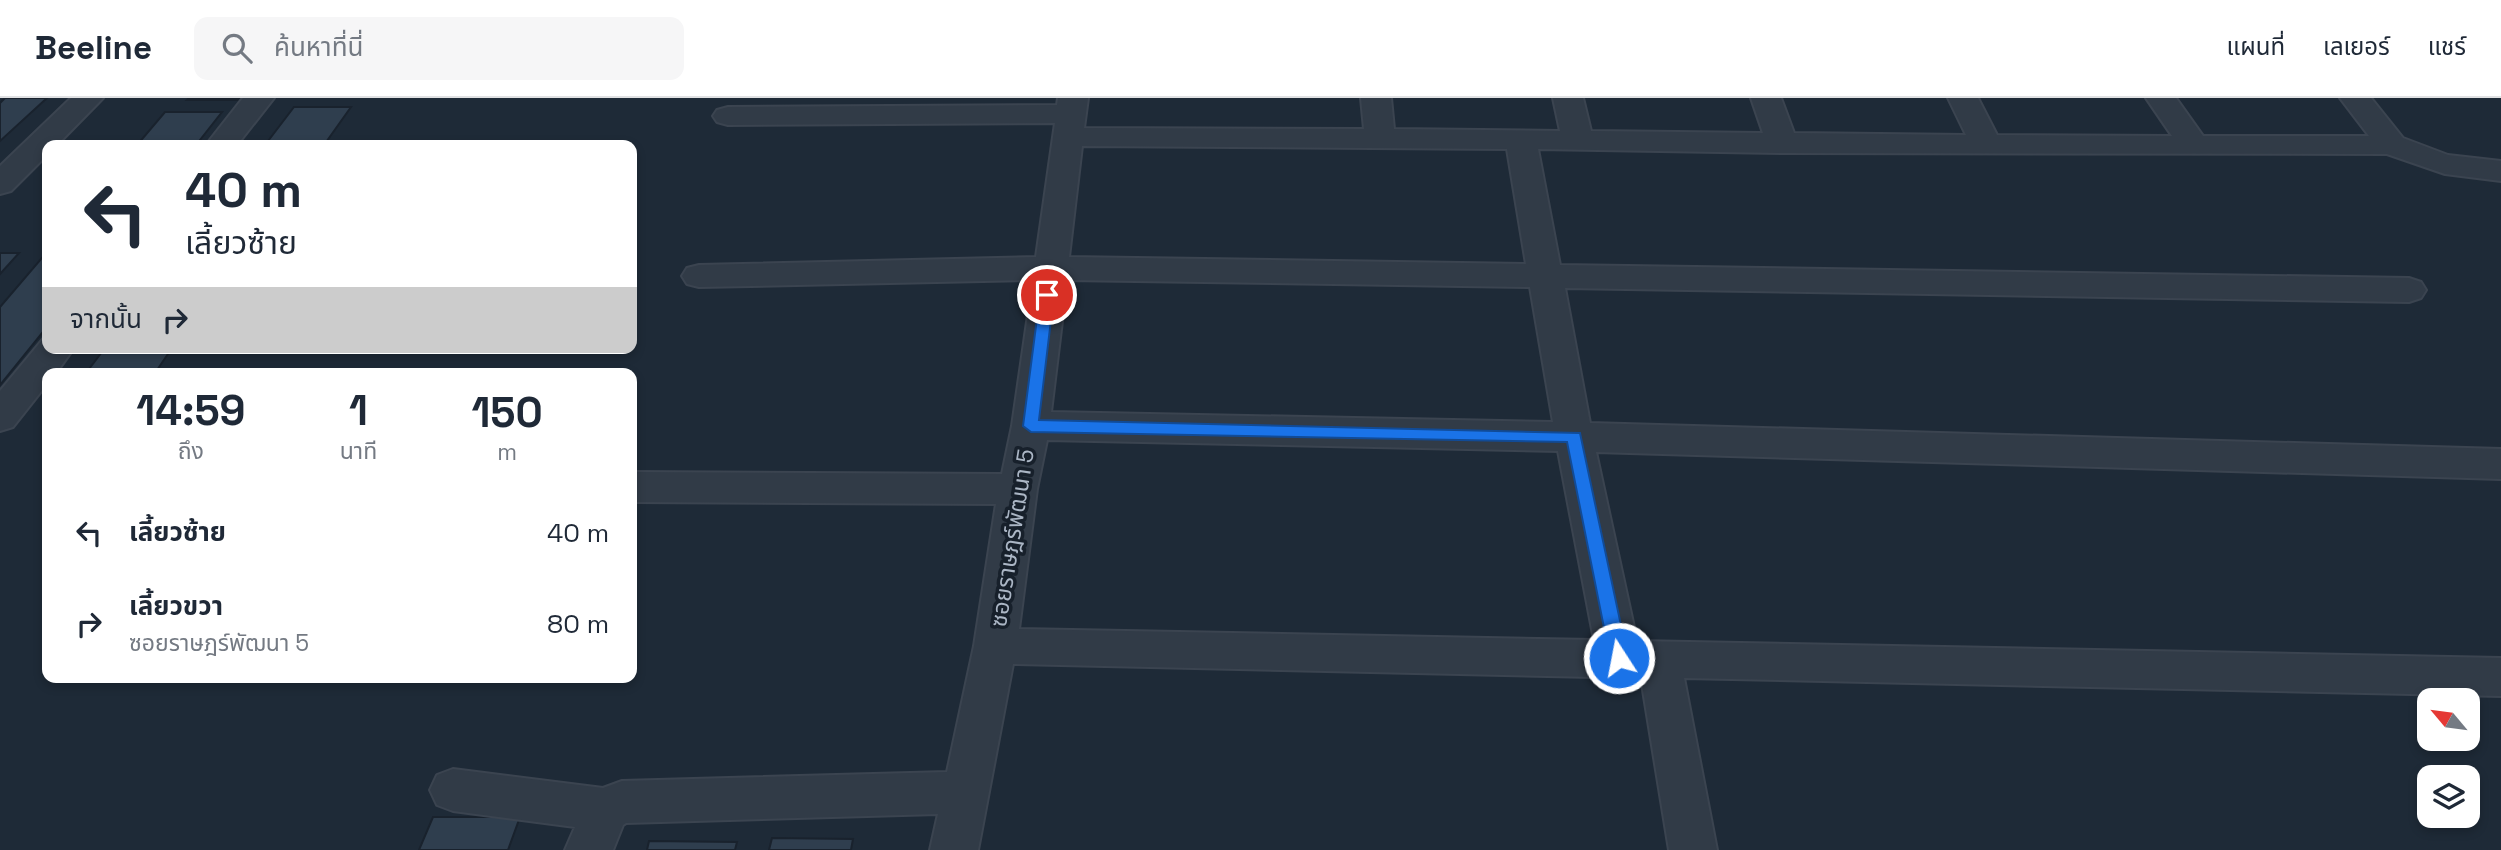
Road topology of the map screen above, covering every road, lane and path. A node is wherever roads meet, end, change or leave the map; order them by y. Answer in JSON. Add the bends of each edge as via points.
{"nodes":[{"id":1,"x":88,"y":98,"type":"edge"},
{"id":2,"x":260,"y":98,"type":"edge"},
{"id":3,"x":1376,"y":98,"type":"edge"},
{"id":4,"x":1568,"y":98,"type":"edge"},
{"id":5,"x":1766,"y":98,"type":"edge"},
{"id":6,"x":1963,"y":98,"type":"edge"},
{"id":7,"x":2161,"y":98,"type":"edge"},
{"id":8,"x":2355,"y":98,"type":"edge"},
{"id":9,"x":728,"y":116,"type":"dead end"},
{"id":10,"x":1070,"y":116,"type":"edge"},
{"id":11,"x":1380,"y":136,"type":"junction"},
{"id":12,"x":1521,"y":139,"type":"junction"},
{"id":13,"x":45,"y":140,"type":"edge"},
{"id":14,"x":225,"y":140,"type":"edge"},
{"id":15,"x":1578,"y":141,"type":"junction"},
{"id":16,"x":42,"y":143,"type":"edge"},
{"id":17,"x":1782,"y":144,"type":"junction"},
{"id":18,"x":1986,"y":145,"type":"junction"},
{"id":19,"x":2392,"y":145,"type":"junction"},
{"id":20,"x":2194,"y":146,"type":"junction"},
{"id":21,"x":2501,"y":171,"type":"edge"},
{"id":22,"x":0,"y":184,"type":"edge"},
{"id":23,"x":1051,"y":268,"type":"junction"},
{"id":24,"x":699,"y":276,"type":"dead end"},
{"id":25,"x":1545,"y":276,"type":"junction"},
{"id":26,"x":2409,"y":290,"type":"dead end"},
{"id":27,"x":51,"y":354,"type":"edge"},
{"id":28,"x":0,"y":417,"type":"edge"},
{"id":29,"x":1031,"y":426,"type":"junction"},
{"id":30,"x":1574,"y":437,"type":"junction"},
{"id":31,"x":2501,"y":464,"type":"edge"},
{"id":32,"x":637,"y":487,"type":"edge"},
{"id":33,"x":1018,"y":489,"type":"junction"},
{"id":34,"x":995,"y":646,"type":"junction"},
{"id":35,"x":1639,"y":659,"type":"junction"},
{"id":36,"x":2501,"y":677,"type":"edge"},
{"id":37,"x":453,"y":790,"type":"dead end"},
{"id":38,"x":964,"y":792,"type":"junction"},
{"id":39,"x":597,"y":830,"type":"edge"},
{"id":40,"x":954,"y":850,"type":"edge"},
{"id":41,"x":1693,"y":850,"type":"edge"}],
"edges":[{"from":1,"to":13,"type":"street"},
{"from":2,"to":14,"type":"street"},
{"from":3,"to":11,"type":"street"},
{"from":4,"to":15,"type":"street"},
{"from":5,"to":17,"type":"street"},
{"from":6,"to":18,"type":"street"},
{"from":7,"to":20,"type":"street"},
{"from":8,"to":19,"type":"street"},
{"from":9,"to":10,"type":"street"},
{"from":10,"to":11,"type":"street"},
{"from":10,"to":23,"type":"street","name":"ซอยราษฎร์พัฒนา 5"},
{"from":11,"to":12,"type":"street"},
{"from":12,"to":15,"type":"street"},
{"from":12,"to":25,"type":"street"},
{"from":15,"to":17,"type":"street"},
{"from":16,"to":22,"type":"street"},
{"from":17,"to":18,"type":"street"},
{"from":18,"to":20,"type":"street"},
{"from":19,"to":20,"type":"street"},
{"from":19,"to":21,"type":"street","via":[[2441,166]]},
{"from":23,"to":24,"type":"street"},
{"from":23,"to":25,"type":"street"},
{"from":23,"to":29,"type":"street","name":"ซอยราษฎร์พัฒนา 5"},
{"from":25,"to":26,"type":"street"},
{"from":25,"to":30,"type":"street"},
{"from":27,"to":28,"type":"street"},
{"from":29,"to":30,"type":"street"},
{"from":29,"to":33,"type":"street","name":"ซอยราษฎร์พัฒนา 5"},
{"from":30,"to":31,"type":"street"},
{"from":30,"to":35,"type":"street"},
{"from":32,"to":33,"type":"street"},
{"from":33,"to":34,"type":"street","name":"ซอยราษฎร์พัฒนา 5"},
{"from":34,"to":35,"type":"street"},
{"from":34,"to":38,"type":"street","name":"ซอยราษฎร์พัฒนา 5"},
{"from":35,"to":36,"type":"street"},
{"from":35,"to":41,"type":"street"},
{"from":37,"to":39,"type":"street"},
{"from":38,"to":39,"type":"street","via":[[622,802]]},
{"from":38,"to":40,"type":"street","name":"ซอยราษฎร์พัฒนา 5"}]}
